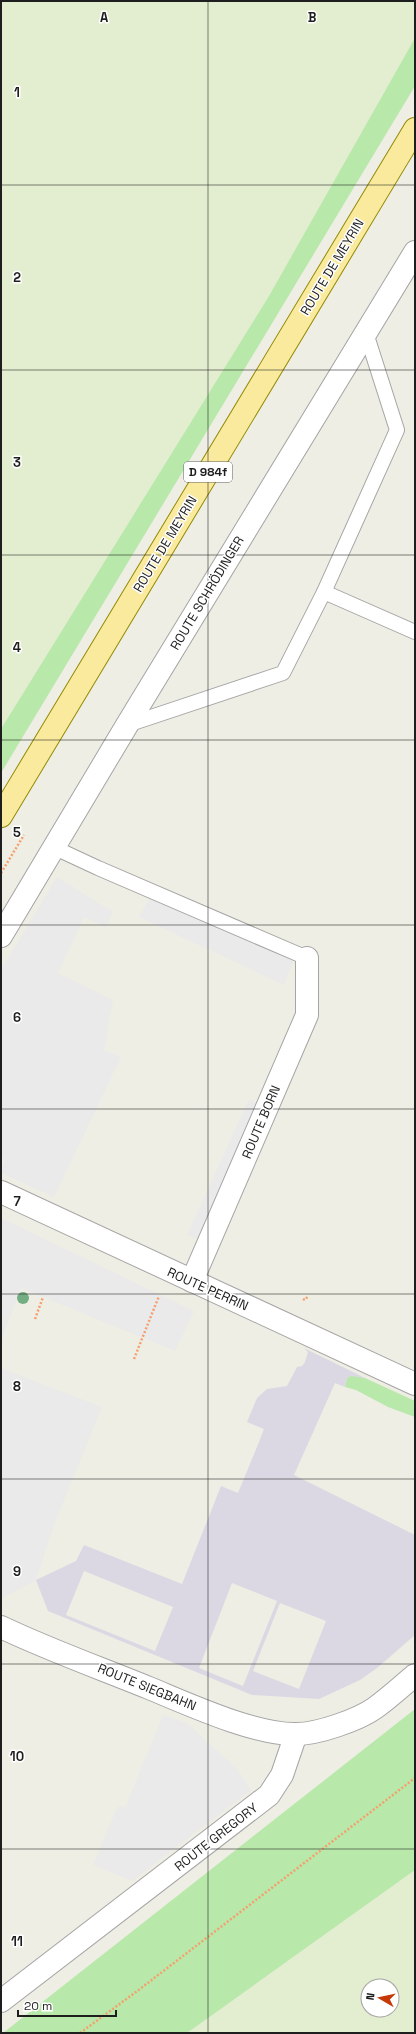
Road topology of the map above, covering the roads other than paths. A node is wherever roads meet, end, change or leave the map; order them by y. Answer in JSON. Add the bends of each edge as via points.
{"nodes":[{"id":1,"x":415,"y":129,"type":"edge"},
{"id":2,"x":415,"y":252,"type":"edge"},
{"id":3,"x":366,"y":333,"type":"junction"},
{"id":4,"x":324,"y":592,"type":"junction"},
{"id":5,"x":415,"y":632,"type":"edge"},
{"id":6,"x":127,"y":725,"type":"junction"},
{"id":7,"x":1,"y":816,"type":"edge"},
{"id":8,"x":55,"y":848,"type":"junction"},
{"id":9,"x":1,"y":936,"type":"edge"},
{"id":10,"x":307,"y":958,"type":"joint"},
{"id":11,"x":1,"y":1192,"type":"edge"},
{"id":12,"x":192,"y":1282,"type":"junction"},
{"id":13,"x":415,"y":1384,"type":"edge"},
{"id":14,"x":1,"y":1627,"type":"edge"},
{"id":15,"x":415,"y":1675,"type":"edge"},
{"id":16,"x":296,"y":1734,"type":"junction"},
{"id":17,"x":1,"y":2001,"type":"edge"}],
"edges":[{"from":1,"to":7,"type":"main road","name":"ROUTE DE MEYRIN","number":"D 984f"},
{"from":2,"to":3,"type":"street","name":"ROUTE SCHRÖDINGER"},
{"from":3,"to":4,"type":"lane","via":[[397,430]]},
{"from":3,"to":6,"type":"street","name":"ROUTE SCHRÖDINGER"},
{"from":4,"to":5,"type":"lane"},
{"from":4,"to":6,"type":"lane","via":[[283,673]]},
{"from":6,"to":8,"type":"street","name":"ROUTE SCHRÖDINGER"},
{"from":8,"to":9,"type":"street","name":"ROUTE SCHRÖDINGER"},
{"from":8,"to":10,"type":"lane"},
{"from":10,"to":12,"type":"street","name":"ROUTE BORN","via":[[307,1015]]},
{"from":11,"to":12,"type":"street","name":"ROUTE PERRIN"},
{"from":12,"to":13,"type":"street","name":"ROUTE PERRIN","via":[[337,1356]]},
{"from":14,"to":16,"type":"street","name":"ROUTE SIEGBAHN","via":[[27,1640],[239,1723],[271,1732]]},
{"from":15,"to":16,"type":"street","via":[[374,1709],[333,1728]]},
{"from":16,"to":17,"type":"street","name":"ROUTE GREGORY","via":[[282,1775],[269,1795]]}]}
